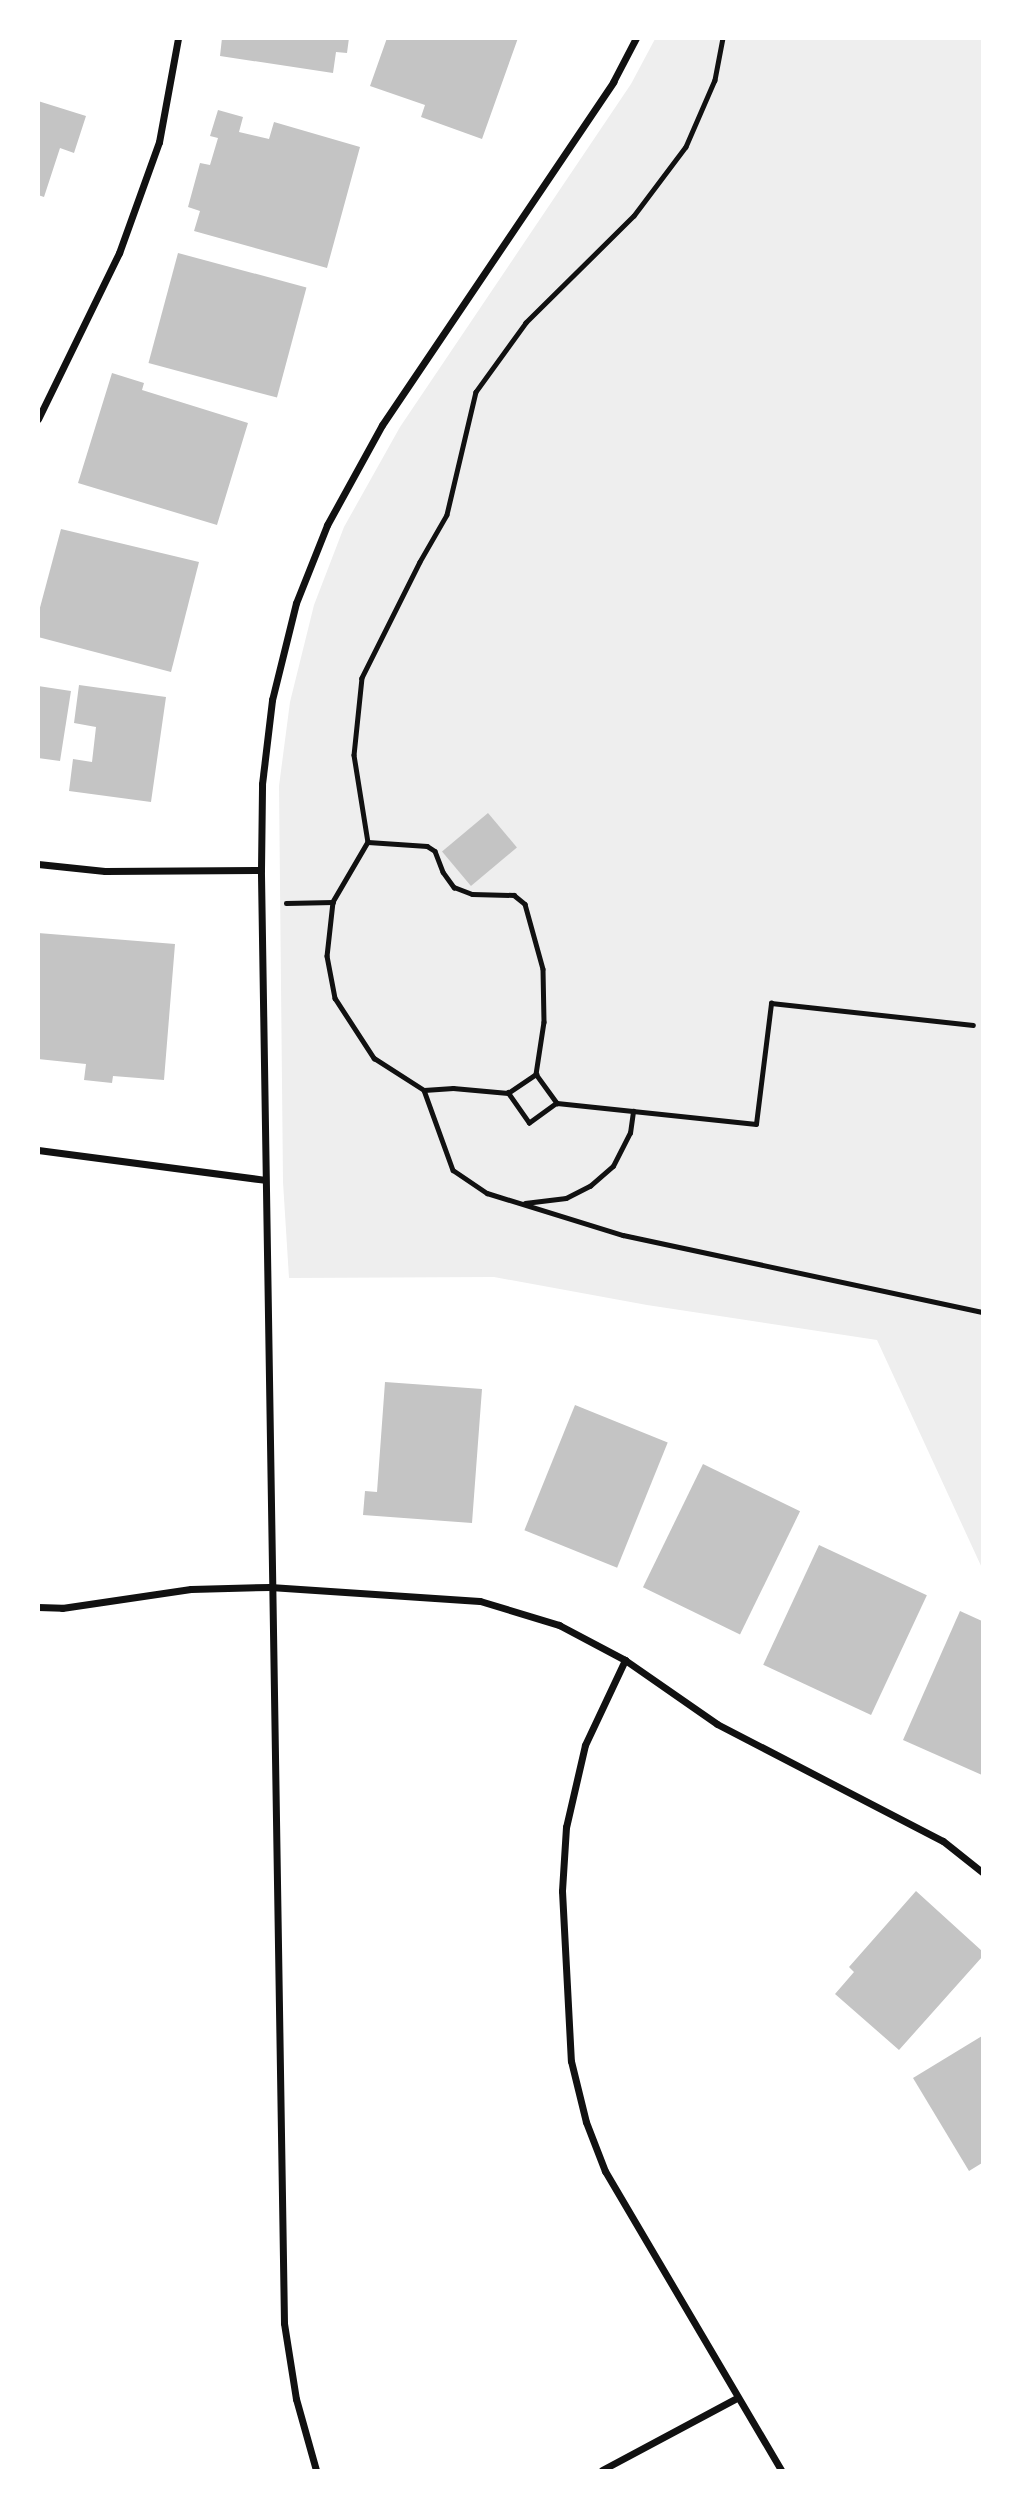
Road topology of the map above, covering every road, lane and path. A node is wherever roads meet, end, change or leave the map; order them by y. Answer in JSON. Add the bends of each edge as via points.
{"nodes":[{"id":1,"x":178,"y":38,"type":"edge"},
{"id":2,"x":636,"y":38,"type":"edge"},
{"id":3,"x":723,"y":38,"type":"edge"},
{"id":4,"x":38,"y":419,"type":"edge"},
{"id":5,"x":368,"y":842,"type":"junction"},
{"id":6,"x":38,"y":864,"type":"edge"},
{"id":7,"x":261,"y":870,"type":"junction"},
{"id":8,"x":333,"y":902,"type":"junction"},
{"id":9,"x":261,"y":904,"type":"junction"},
{"id":10,"x":974,"y":1025,"type":"dead end"},
{"id":11,"x":536,"y":1074,"type":"junction"},
{"id":12,"x":424,"y":1090,"type":"junction"},
{"id":13,"x":508,"y":1093,"type":"junction"},
{"id":14,"x":557,"y":1103,"type":"junction"},
{"id":15,"x":634,"y":1111,"type":"junction"},
{"id":16,"x":38,"y":1150,"type":"edge"},
{"id":17,"x":265,"y":1180,"type":"junction"},
{"id":18,"x":524,"y":1203,"type":"junction"},
{"id":19,"x":982,"y":1312,"type":"edge"},
{"id":20,"x":270,"y":1587,"type":"junction"},
{"id":21,"x":38,"y":1607,"type":"edge"},
{"id":22,"x":625,"y":1660,"type":"junction"},
{"id":23,"x":982,"y":1872,"type":"edge"},
{"id":24,"x":737,"y":2398,"type":"junction"},
{"id":25,"x":316,"y":2470,"type":"edge"},
{"id":26,"x":602,"y":2470,"type":"edge"},
{"id":27,"x":781,"y":2470,"type":"edge"}],
"edges":[{"from":1,"to":4,"type":"street","via":[[159,142],[119,253]]},
{"from":2,"to":7,"type":"street","via":[[613,82],[382,425],[327,525],[296,603],[272,700],[262,784]]},
{"from":3,"to":5,"type":"path","via":[[715,80],[686,148],[634,216],[526,323],[476,392],[447,514],[362,678],[355,755]]},
{"from":5,"to":8,"type":"path"},
{"from":5,"to":11,"type":"path","via":[[427,846],[435,851],[454,887],[472,894],[514,895],[525,904],[543,969],[544,1022]]},
{"from":6,"to":7,"type":"street","via":[[104,871]]},
{"from":7,"to":9,"type":"street"},
{"from":8,"to":9,"type":"path"},
{"from":8,"to":12,"type":"path","via":[[327,956],[335,998],[374,1058]]},
{"from":9,"to":17,"type":"street"},
{"from":10,"to":15,"type":"path","via":[[771,1003],[756,1124]]},
{"from":11,"to":13,"type":"path"},
{"from":11,"to":14,"type":"path"},
{"from":12,"to":13,"type":"path"},
{"from":12,"to":18,"type":"path","via":[[453,1170],[486,1192]]},
{"from":13,"to":14,"type":"path","via":[[529,1123]]},
{"from":14,"to":15,"type":"path"},
{"from":15,"to":18,"type":"path","via":[[630,1133],[613,1166],[590,1186],[566,1198]]},
{"from":16,"to":17,"type":"street"},
{"from":17,"to":20,"type":"street"},
{"from":18,"to":19,"type":"path","via":[[623,1235]]},
{"from":20,"to":21,"type":"street","via":[[191,1589],[62,1608]]},
{"from":20,"to":22,"type":"street","via":[[480,1601],[559,1625]]},
{"from":20,"to":25,"type":"street","via":[[284,2323],[296,2399]]},
{"from":22,"to":23,"type":"street","via":[[717,1724],[943,1841]]},
{"from":22,"to":24,"type":"street","via":[[585,1745],[566,1827],[562,1891],[571,2061],[586,2122],[605,2171]]},
{"from":24,"to":26,"type":"street"},
{"from":24,"to":27,"type":"street"}]}
